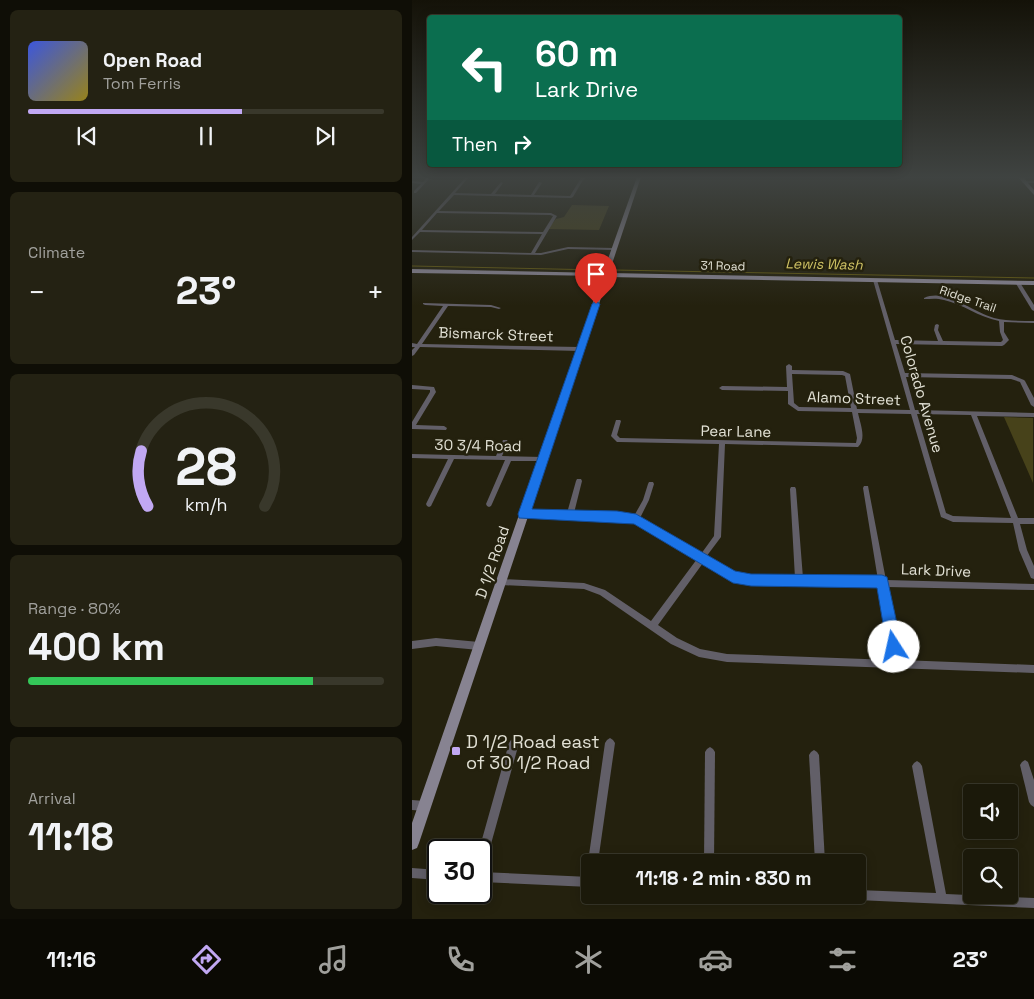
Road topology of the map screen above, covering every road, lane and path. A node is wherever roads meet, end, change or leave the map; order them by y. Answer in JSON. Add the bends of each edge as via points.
{"nodes":[{"id":1,"x":430,"y":220,"type":"edge"},
{"id":2,"x":552,"y":220,"type":"edge"},
{"id":3,"x":624,"y":220,"type":"edge"},
{"id":4,"x":419,"y":231,"type":"junction"},
{"id":5,"x":544,"y":233,"type":"junction"},
{"id":6,"x":412,"y":239,"type":"edge"},
{"id":7,"x":614,"y":249,"type":"junction"},
{"id":8,"x":412,"y":252,"type":"edge"},
{"id":9,"x":532,"y":254,"type":"junction"},
{"id":10,"x":412,"y":271,"type":"edge"},
{"id":11,"x":606,"y":274,"type":"junction"},
{"id":12,"x":875,"y":280,"type":"junction"},
{"id":13,"x":1017,"y":282,"type":"junction"},
{"id":14,"x":1034,"y":283,"type":"edge"},
{"id":15,"x":926,"y":298,"type":"dead end"},
{"id":16,"x":425,"y":304,"type":"dead end"},
{"id":17,"x":446,"y":305,"type":"junction"},
{"id":18,"x":499,"y":308,"type":"dead end"},
{"id":19,"x":1034,"y":310,"type":"edge"},
{"id":20,"x":1001,"y":320,"type":"junction"},
{"id":21,"x":1034,"y":322,"type":"edge"},
{"id":22,"x":937,"y":325,"type":"dead end"},
{"id":23,"x":894,"y":342,"type":"junction"},
{"id":24,"x":941,"y":343,"type":"junction"},
{"id":25,"x":415,"y":345,"type":"edge"},
{"id":26,"x":580,"y":349,"type":"junction"},
{"id":27,"x":412,"y":354,"type":"edge"},
{"id":28,"x":904,"y":375,"type":"junction"},
{"id":29,"x":412,"y":386,"type":"edge"},
{"id":30,"x":722,"y":388,"type":"dead end"},
{"id":31,"x":790,"y":389,"type":"junction"},
{"id":32,"x":1034,"y":405,"type":"edge"},
{"id":33,"x":794,"y":407,"type":"joint"},
{"id":34,"x":855,"y":410,"type":"junction"},
{"id":35,"x":914,"y":412,"type":"junction"},
{"id":36,"x":973,"y":413,"type":"junction"},
{"id":37,"x":1034,"y":415,"type":"edge"},
{"id":38,"x":618,"y":420,"type":"dead end"},
{"id":39,"x":412,"y":427,"type":"edge"},
{"id":40,"x":444,"y":428,"type":"dead end"},
{"id":41,"x":505,"y":442,"type":"dead end"},
{"id":42,"x":722,"y":443,"type":"junction"},
{"id":43,"x":412,"y":456,"type":"edge"},
{"id":44,"x":452,"y":456,"type":"junction"},
{"id":45,"x":498,"y":458,"type":"junction"},
{"id":46,"x":509,"y":458,"type":"junction"},
{"id":47,"x":543,"y":459,"type":"junction"},
{"id":48,"x":579,"y":481,"type":"dead end"},
{"id":49,"x":651,"y":484,"type":"dead end"},
{"id":50,"x":866,"y":488,"type":"dead end"},
{"id":51,"x":793,"y":489,"type":"dead end"},
{"id":52,"x":429,"y":504,"type":"dead end"},
{"id":53,"x":489,"y":504,"type":"dead end"},
{"id":54,"x":524,"y":514,"type":"junction"},
{"id":55,"x":570,"y":515,"type":"junction"},
{"id":56,"x":943,"y":515,"type":"joint"},
{"id":57,"x":636,"y":519,"type":"junction"},
{"id":58,"x":1016,"y":521,"type":"junction"},
{"id":59,"x":1034,"y":521,"type":"edge"},
{"id":60,"x":702,"y":559,"type":"junction"},
{"id":61,"x":1034,"y":576,"type":"edge"},
{"id":62,"x":799,"y":581,"type":"junction"},
{"id":63,"x":501,"y":582,"type":"junction"},
{"id":64,"x":882,"y":582,"type":"junction"},
{"id":65,"x":1034,"y":587,"type":"edge"},
{"id":66,"x":652,"y":626,"type":"junction"},
{"id":67,"x":412,"y":645,"type":"edge"},
{"id":68,"x":479,"y":646,"type":"junction"},
{"id":69,"x":897,"y":664,"type":"junction"},
{"id":70,"x":1034,"y":669,"type":"edge"},
{"id":71,"x":514,"y":743,"type":"dead end"},
{"id":72,"x":610,"y":743,"type":"dead end"},
{"id":73,"x":710,"y":752,"type":"dead end"},
{"id":74,"x":814,"y":755,"type":"dead end"},
{"id":75,"x":1025,"y":765,"type":"dead end"},
{"id":76,"x":917,"y":766,"type":"dead end"},
{"id":77,"x":1034,"y":802,"type":"edge"},
{"id":78,"x":412,"y":805,"type":"edge"},
{"id":79,"x":425,"y":806,"type":"junction"},
{"id":80,"x":487,"y":839,"type":"edge"},
{"id":81,"x":412,"y":843,"type":"edge"},
{"id":82,"x":594,"y":854,"type":"edge"},
{"id":83,"x":709,"y":854,"type":"edge"},
{"id":84,"x":820,"y":854,"type":"edge"},
{"id":85,"x":412,"y":873,"type":"edge"},
{"id":86,"x":427,"y":874,"type":"edge"},
{"id":87,"x":492,"y":878,"type":"edge"},
{"id":88,"x":581,"y":882,"type":"edge"},
{"id":89,"x":866,"y":895,"type":"edge"},
{"id":90,"x":942,"y":899,"type":"junction"},
{"id":91,"x":1034,"y":903,"type":"edge"}],
"edges":[{"from":1,"to":4,"type":"street"},
{"from":2,"to":5,"type":"street"},
{"from":3,"to":7,"type":"street","name":"D 1/2 Road"},
{"from":4,"to":5,"type":"street"},
{"from":4,"to":6,"type":"street"},
{"from":5,"to":9,"type":"street"},
{"from":7,"to":9,"type":"street","via":[[568,248],[550,254]]},
{"from":7,"to":11,"type":"street","name":"D 1/2 Road"},
{"from":8,"to":9,"type":"street"},
{"from":10,"to":11,"type":"street","name":"31 Road"},
{"from":11,"to":12,"type":"street","name":"31 Road"},
{"from":11,"to":26,"type":"main road","name":"D 1/2 Road"},
{"from":12,"to":13,"type":"street","name":"31 Road"},
{"from":12,"to":23,"type":"street","name":"Colorado Avenue"},
{"from":13,"to":14,"type":"street","name":"31 Road"},
{"from":13,"to":19,"type":"street"},
{"from":15,"to":20,"type":"street","name":"Ridge Trail","via":[[948,299],[979,314]]},
{"from":16,"to":17,"type":"street"},
{"from":17,"to":18,"type":"street"},
{"from":17,"to":25,"type":"street"},
{"from":20,"to":21,"type":"street","name":"Ridge Trail"},
{"from":20,"to":24,"type":"street","via":[[1006,340],[1002,344]]},
{"from":22,"to":24,"type":"street"},
{"from":23,"to":24,"type":"street"},
{"from":23,"to":28,"type":"street","name":"Colorado Avenue"},
{"from":25,"to":26,"type":"street","name":"Bismarck Street"},
{"from":25,"to":27,"type":"street"},
{"from":26,"to":47,"type":"main road","name":"D 1/2 Road"},
{"from":28,"to":32,"type":"street","via":[[1012,377],[1022,381]]},
{"from":28,"to":35,"type":"street","name":"Colorado Avenue"},
{"from":29,"to":39,"type":"street","via":[[432,388],[433,392]]},
{"from":30,"to":31,"type":"street"},
{"from":31,"to":33,"type":"street"},
{"from":31,"to":34,"type":"street","via":[[789,369],[847,374]]},
{"from":33,"to":34,"type":"street","name":"Alamo Street"},
{"from":34,"to":35,"type":"street","name":"Alamo Street"},
{"from":34,"to":42,"type":"street","name":"Pear Lane","via":[[860,438],[858,445]]},
{"from":35,"to":36,"type":"street","name":"Alamo Street"},
{"from":35,"to":56,"type":"street","name":"Colorado Avenue"},
{"from":36,"to":37,"type":"street","name":"Alamo Street"},
{"from":36,"to":58,"type":"street"},
{"from":38,"to":42,"type":"street","name":"Pear Lane","via":[[614,438],[619,440]]},
{"from":39,"to":40,"type":"street"},
{"from":41,"to":45,"type":"street"},
{"from":42,"to":60,"type":"street","via":[[717,537]]},
{"from":43,"to":44,"type":"street","name":"30 3/4 Road"},
{"from":44,"to":45,"type":"street","name":"30 3/4 Road"},
{"from":44,"to":52,"type":"street"},
{"from":45,"to":46,"type":"street","name":"30 3/4 Road"},
{"from":46,"to":47,"type":"street","name":"30 3/4 Road"},
{"from":46,"to":53,"type":"street"},
{"from":47,"to":54,"type":"main road","name":"D 1/2 Road"},
{"from":48,"to":55,"type":"street"},
{"from":49,"to":57,"type":"street"},
{"from":50,"to":64,"type":"street"},
{"from":51,"to":62,"type":"street"},
{"from":54,"to":55,"type":"street","name":"Lark Drive"},
{"from":54,"to":63,"type":"main road","name":"D 1/2 Road"},
{"from":55,"to":57,"type":"street","name":"Lark Drive"},
{"from":56,"to":58,"type":"street","via":[[953,519]]},
{"from":57,"to":60,"type":"street","name":"Lark Drive"},
{"from":58,"to":59,"type":"street"},
{"from":58,"to":61,"type":"street"},
{"from":60,"to":62,"type":"street","name":"Lark Drive","via":[[733,577]]},
{"from":60,"to":66,"type":"street"},
{"from":62,"to":64,"type":"street","name":"Lark Drive"},
{"from":63,"to":66,"type":"street","via":[[584,586],[602,592]]},
{"from":63,"to":68,"type":"main road","name":"D 1/2 Road"},
{"from":64,"to":65,"type":"street","name":"Lark Drive"},
{"from":64,"to":69,"type":"street"},
{"from":66,"to":69,"type":"street","via":[[699,653],[727,658]]},
{"from":67,"to":68,"type":"street","via":[[436,642]]},
{"from":68,"to":79,"type":"main road","name":"D 1/2 Road"},
{"from":69,"to":70,"type":"street"},
{"from":71,"to":80,"type":"street"},
{"from":72,"to":82,"type":"street"},
{"from":73,"to":83,"type":"street"},
{"from":74,"to":84,"type":"street"},
{"from":75,"to":77,"type":"street"},
{"from":76,"to":90,"type":"street"},
{"from":78,"to":79,"type":"street"},
{"from":79,"to":81,"type":"main road","name":"D 1/2 Road"},
{"from":85,"to":86,"type":"street"},
{"from":87,"to":88,"type":"street"},
{"from":89,"to":90,"type":"street"},
{"from":90,"to":91,"type":"street"}]}
